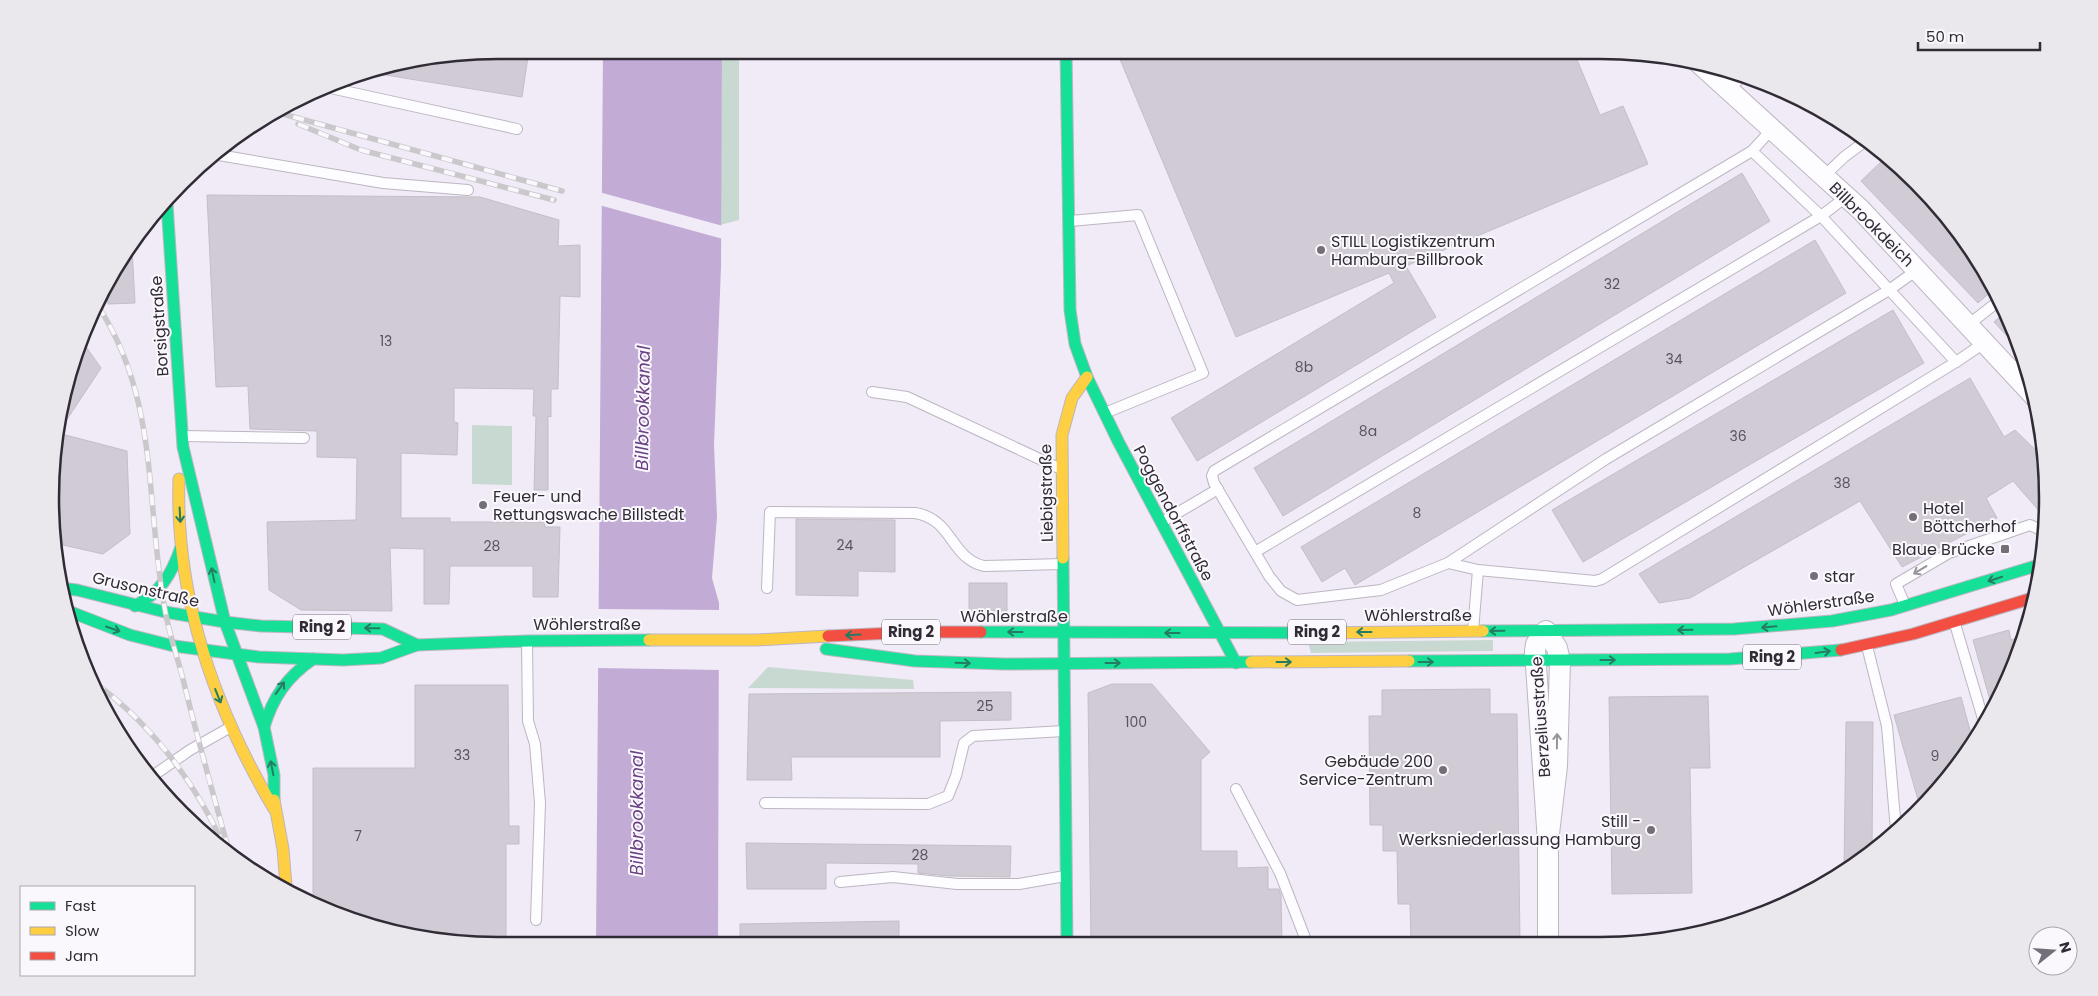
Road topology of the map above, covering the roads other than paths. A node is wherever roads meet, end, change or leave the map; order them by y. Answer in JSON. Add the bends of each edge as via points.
{"nodes":[{"id":1,"x":1066,"y":59,"type":"edge"},
{"id":2,"x":1710,"y":73,"type":"edge"},
{"id":3,"x":1738,"y":81,"type":"edge"},
{"id":4,"x":337,"y":89,"type":"edge"},
{"id":5,"x":1729,"y":90,"type":"junction"},
{"id":6,"x":517,"y":128,"type":"dead end"},
{"id":7,"x":1772,"y":129,"type":"junction"},
{"id":8,"x":1860,"y":145,"type":"edge"},
{"id":9,"x":1752,"y":151,"type":"junction"},
{"id":10,"x":224,"y":156,"type":"edge"},
{"id":11,"x":1824,"y":176,"type":"junction"},
{"id":12,"x":468,"y":190,"type":"dead end"},
{"id":13,"x":1846,"y":197,"type":"junction"},
{"id":14,"x":167,"y":209,"type":"edge"},
{"id":15,"x":1821,"y":216,"type":"junction"},
{"id":16,"x":1069,"y":221,"type":"junction"},
{"id":17,"x":1917,"y":270,"type":"junction"},
{"id":18,"x":1889,"y":290,"type":"junction"},
{"id":19,"x":1994,"y":305,"type":"edge"},
{"id":20,"x":1968,"y":325,"type":"junction"},
{"id":21,"x":1984,"y":342,"type":"junction"},
{"id":22,"x":1956,"y":362,"type":"junction"},
{"id":23,"x":1087,"y":377,"type":"junction"},
{"id":24,"x":2024,"y":386,"type":"edge"},
{"id":25,"x":872,"y":392,"type":"dead end"},
{"id":26,"x":1104,"y":414,"type":"junction"},
{"id":27,"x":304,"y":438,"type":"dead end"},
{"id":28,"x":182,"y":442,"type":"junction"},
{"id":29,"x":1062,"y":469,"type":"junction"},
{"id":30,"x":1218,"y":489,"type":"junction"},
{"id":31,"x":1162,"y":522,"type":"junction"},
{"id":32,"x":2038,"y":529,"type":"edge"},
{"id":33,"x":182,"y":543,"type":"junction"},
{"id":34,"x":1255,"y":552,"type":"junction"},
{"id":35,"x":1448,"y":563,"type":"junction"},
{"id":36,"x":1063,"y":564,"type":"junction"},
{"id":37,"x":2033,"y":567,"type":"edge"},
{"id":38,"x":1478,"y":570,"type":"junction"},
{"id":39,"x":767,"y":588,"type":"dead end"},
{"id":40,"x":68,"y":589,"type":"edge"},
{"id":41,"x":2027,"y":600,"type":"edge"},
{"id":42,"x":135,"y":606,"type":"junction"},
{"id":43,"x":1906,"y":606,"type":"junction"},
{"id":44,"x":74,"y":613,"type":"edge"},
{"id":45,"x":192,"y":618,"type":"junction"},
{"id":46,"x":225,"y":622,"type":"junction"},
{"id":47,"x":1955,"y":622,"type":"junction"},
{"id":48,"x":1546,"y":631,"type":"junction"},
{"id":49,"x":1064,"y":632,"type":"junction"},
{"id":50,"x":1474,"y":632,"type":"junction"},
{"id":51,"x":1220,"y":633,"type":"junction"},
{"id":52,"x":757,"y":640,"type":"junction"},
{"id":53,"x":527,"y":641,"type":"junction"},
{"id":54,"x":417,"y":645,"type":"junction"},
{"id":55,"x":1867,"y":645,"type":"junction"},
{"id":56,"x":200,"y":651,"type":"junction"},
{"id":57,"x":236,"y":655,"type":"junction"},
{"id":58,"x":313,"y":659,"type":"junction"},
{"id":59,"x":1560,"y":660,"type":"junction"},
{"id":60,"x":1535,"y":661,"type":"junction"},
{"id":61,"x":1236,"y":662,"type":"junction"},
{"id":62,"x":1064,"y":664,"type":"junction"},
{"id":63,"x":1982,"y":715,"type":"edge"},
{"id":64,"x":231,"y":727,"type":"junction"},
{"id":65,"x":264,"y":728,"type":"junction"},
{"id":66,"x":1065,"y":731,"type":"junction"},
{"id":67,"x":156,"y":773,"type":"edge"},
{"id":68,"x":1236,"y":789,"type":"dead end"},
{"id":69,"x":765,"y":803,"type":"dead end"},
{"id":70,"x":274,"y":809,"type":"junction"},
{"id":71,"x":1895,"y":823,"type":"edge"},
{"id":72,"x":1548,"y":842,"type":"junction"},
{"id":73,"x":1066,"y":876,"type":"junction"},
{"id":74,"x":286,"y":882,"type":"edge"},
{"id":75,"x":840,"y":882,"type":"dead end"},
{"id":76,"x":536,"y":920,"type":"dead end"},
{"id":77,"x":1067,"y":937,"type":"edge"},
{"id":78,"x":1305,"y":937,"type":"edge"},
{"id":79,"x":1548,"y":937,"type":"edge"}],
"edges":[{"from":1,"to":16,"type":"main road"},
{"from":2,"to":5,"type":"street","name":"Billbrookdeich"},
{"from":3,"to":5,"type":"lane"},
{"from":4,"to":6,"type":"lane"},
{"from":5,"to":7,"type":"street","name":"Billbrookdeich"},
{"from":7,"to":9,"type":"lane"},
{"from":7,"to":11,"type":"street","name":"Billbrookdeich"},
{"from":8,"to":11,"type":"lane"},
{"from":9,"to":15,"type":"lane"},
{"from":9,"to":30,"type":"lane","via":[[1218,468],[1212,476]]},
{"from":10,"to":12,"type":"lane","via":[[383,182]]},
{"from":11,"to":13,"type":"street","name":"Billbrookdeich"},
{"from":13,"to":15,"type":"lane"},
{"from":13,"to":17,"type":"street","name":"Billbrookdeich"},
{"from":14,"to":28,"type":"main road","name":"Borsigstraße"},
{"from":15,"to":18,"type":"lane"},
{"from":15,"to":34,"type":"lane"},
{"from":16,"to":23,"type":"main road","via":[[1070,310],[1075,344]]},
{"from":16,"to":26,"type":"lane","via":[[1138,215],[1203,373]]},
{"from":17,"to":18,"type":"lane"},
{"from":17,"to":20,"type":"street","name":"Billbrookdeich"},
{"from":18,"to":22,"type":"lane"},
{"from":18,"to":35,"type":"lane","via":[[1606,458]]},
{"from":19,"to":20,"type":"lane"},
{"from":20,"to":21,"type":"street","name":"Billbrookdeich"},
{"from":21,"to":22,"type":"lane"},
{"from":21,"to":24,"type":"street","name":"Billbrookdeich"},
{"from":22,"to":38,"type":"lane","via":[[1602,579],[1595,581]]},
{"from":23,"to":26,"type":"main road","name":"Poggendorffstraße"},
{"from":23,"to":29,"type":"main road","name":"Liebigstraße","via":[[1072,398],[1065,421]]},
{"from":25,"to":29,"type":"lane","via":[[906,397]]},
{"from":26,"to":31,"type":"main road","name":"Poggendorffstraße"},
{"from":27,"to":28,"type":"lane"},
{"from":28,"to":33,"type":"main road","name":"Borsigstraße","one_way":true,"via":[[179,487]]},
{"from":46,"to":28,"type":"main road","name":"Borsigstraße","one_way":true},
{"from":29,"to":36,"type":"main road","name":"Liebigstraße"},
{"from":30,"to":31,"type":"lane"},
{"from":30,"to":34,"type":"lane"},
{"from":31,"to":51,"type":"main road","name":"Poggendorffstraße"},
{"from":32,"to":43,"type":"lane","one_way":true,"via":[[2030,525],[1948,553],[1896,584]]},
{"from":33,"to":42,"type":"main road","via":[[166,582],[150,598]]},
{"from":33,"to":45,"type":"main road","name":"Borsigstraße"},
{"from":34,"to":35,"type":"lane","via":[[1281,591],[1297,600],[1381,590]]},
{"from":35,"to":38,"type":"lane"},
{"from":36,"to":39,"type":"lane","via":[[975,564],[938,521],[921,514],[770,512]]},
{"from":36,"to":49,"type":"main road","name":"Liebigstraße"},
{"from":37,"to":43,"type":"main road","name":"Wöhlerstraße","number":"Ring 2","one_way":true},
{"from":38,"to":50,"type":"lane"},
{"from":40,"to":42,"type":"main road","name":"Grusonstraße","number":"Ring 2"},
{"from":41,"to":47,"type":"main road","name":"Wöhlerstraße","number":"Ring 2"},
{"from":42,"to":45,"type":"main road","name":"Grusonstraße","number":"Ring 2"},
{"from":43,"to":48,"type":"main road","name":"Wöhlerstraße","number":"Ring 2","one_way":true,"via":[[1832,621],[1766,628]]},
{"from":44,"to":56,"type":"main road","number":"Ring 2","one_way":true,"via":[[130,635]]},
{"from":45,"to":46,"type":"main road","name":"Grusonstraße","number":"Ring 2"},
{"from":45,"to":56,"type":"main road","name":"Borsigstraße"},
{"from":54,"to":46,"type":"main road","name":"Wöhlerstraße","number":"Ring 2","one_way":true,"via":[[383,629]]},
{"from":46,"to":57,"type":"main road","name":"Borsigstraße"},
{"from":47,"to":55,"type":"main road","name":"Wöhlerstraße","number":"Ring 2"},
{"from":47,"to":63,"type":"lane"},
{"from":48,"to":50,"type":"main road","name":"Wöhlerstraße","number":"Ring 2","one_way":true},
{"from":48,"to":59,"type":"street","name":"Berzeliusstraße","via":[[1557,648]]},
{"from":48,"to":60,"type":"street","name":"Berzeliusstraße","via":[[1536,644]]},
{"from":51,"to":49,"type":"main road","name":"Wöhlerstraße","number":"Ring 2","one_way":true},
{"from":49,"to":52,"type":"main road","name":"Wöhlerstraße","number":"Ring 2","one_way":true,"via":[[916,632]]},
{"from":49,"to":62,"type":"main road","name":"Liebigstraße"},
{"from":50,"to":51,"type":"main road","name":"Wöhlerstraße","number":"Ring 2","one_way":true},
{"from":51,"to":61,"type":"main road","name":"Poggendorffstraße"},
{"from":52,"to":53,"type":"main road","name":"Wöhlerstraße","number":"Ring 2"},
{"from":52,"to":62,"type":"main road","name":"Wöhlerstraße","number":"Ring 2","one_way":true,"via":[[915,661]]},
{"from":53,"to":54,"type":"main road","name":"Wöhlerstraße","number":"Ring 2"},
{"from":53,"to":76,"type":"lane","via":[[528,721],[535,744],[540,803]]},
{"from":54,"to":58,"type":"main road","name":"Wöhlerstraße","number":"Ring 2","via":[[381,658]]},
{"from":59,"to":55,"type":"main road","name":"Wöhlerstraße","number":"Ring 2","one_way":true,"via":[[1730,659],[1804,654]]},
{"from":55,"to":71,"type":"lane","via":[[1887,726]]},
{"from":56,"to":57,"type":"main road","name":"Wöhlerstraße","number":"Ring 2"},
{"from":56,"to":64,"type":"main road","name":"Borsigstraße","one_way":true},
{"from":57,"to":58,"type":"main road","name":"Wöhlerstraße","number":"Ring 2"},
{"from":57,"to":65,"type":"main road","name":"Borsigstraße"},
{"from":65,"to":58,"type":"main road","one_way":true,"via":[[278,690]]},
{"from":59,"to":60,"type":"main road","name":"Wöhlerstraße","number":"Ring 2"},
{"from":72,"to":59,"type":"street","name":"Berzeliusstraße","one_way":true,"via":[[1557,766]]},
{"from":61,"to":60,"type":"main road","name":"Wöhlerstraße","number":"Ring 2","one_way":true},
{"from":60,"to":72,"type":"street","name":"Berzeliusstraße"},
{"from":62,"to":61,"type":"main road","name":"Wöhlerstraße","number":"Ring 2","one_way":true},
{"from":62,"to":66,"type":"main road","name":"Liebigstraße"},
{"from":64,"to":67,"type":"lane"},
{"from":64,"to":70,"type":"main road","name":"Borsigstraße","via":[[250,769]]},
{"from":70,"to":65,"type":"main road","name":"Borsigstraße","one_way":true,"via":[[274,775]]},
{"from":66,"to":69,"type":"lane","via":[[973,736],[964,743],[948,796],[928,804]]},
{"from":66,"to":73,"type":"main road","name":"Liebigstraße"},
{"from":68,"to":78,"type":"lane","via":[[1280,873]]},
{"from":70,"to":74,"type":"main road","via":[[283,849]]},
{"from":72,"to":79,"type":"street","name":"Berzeliusstraße"},
{"from":73,"to":75,"type":"lane","via":[[1019,884],[957,884],[893,877]]},
{"from":73,"to":77,"type":"main road","name":"Liebigstraße"}]}
